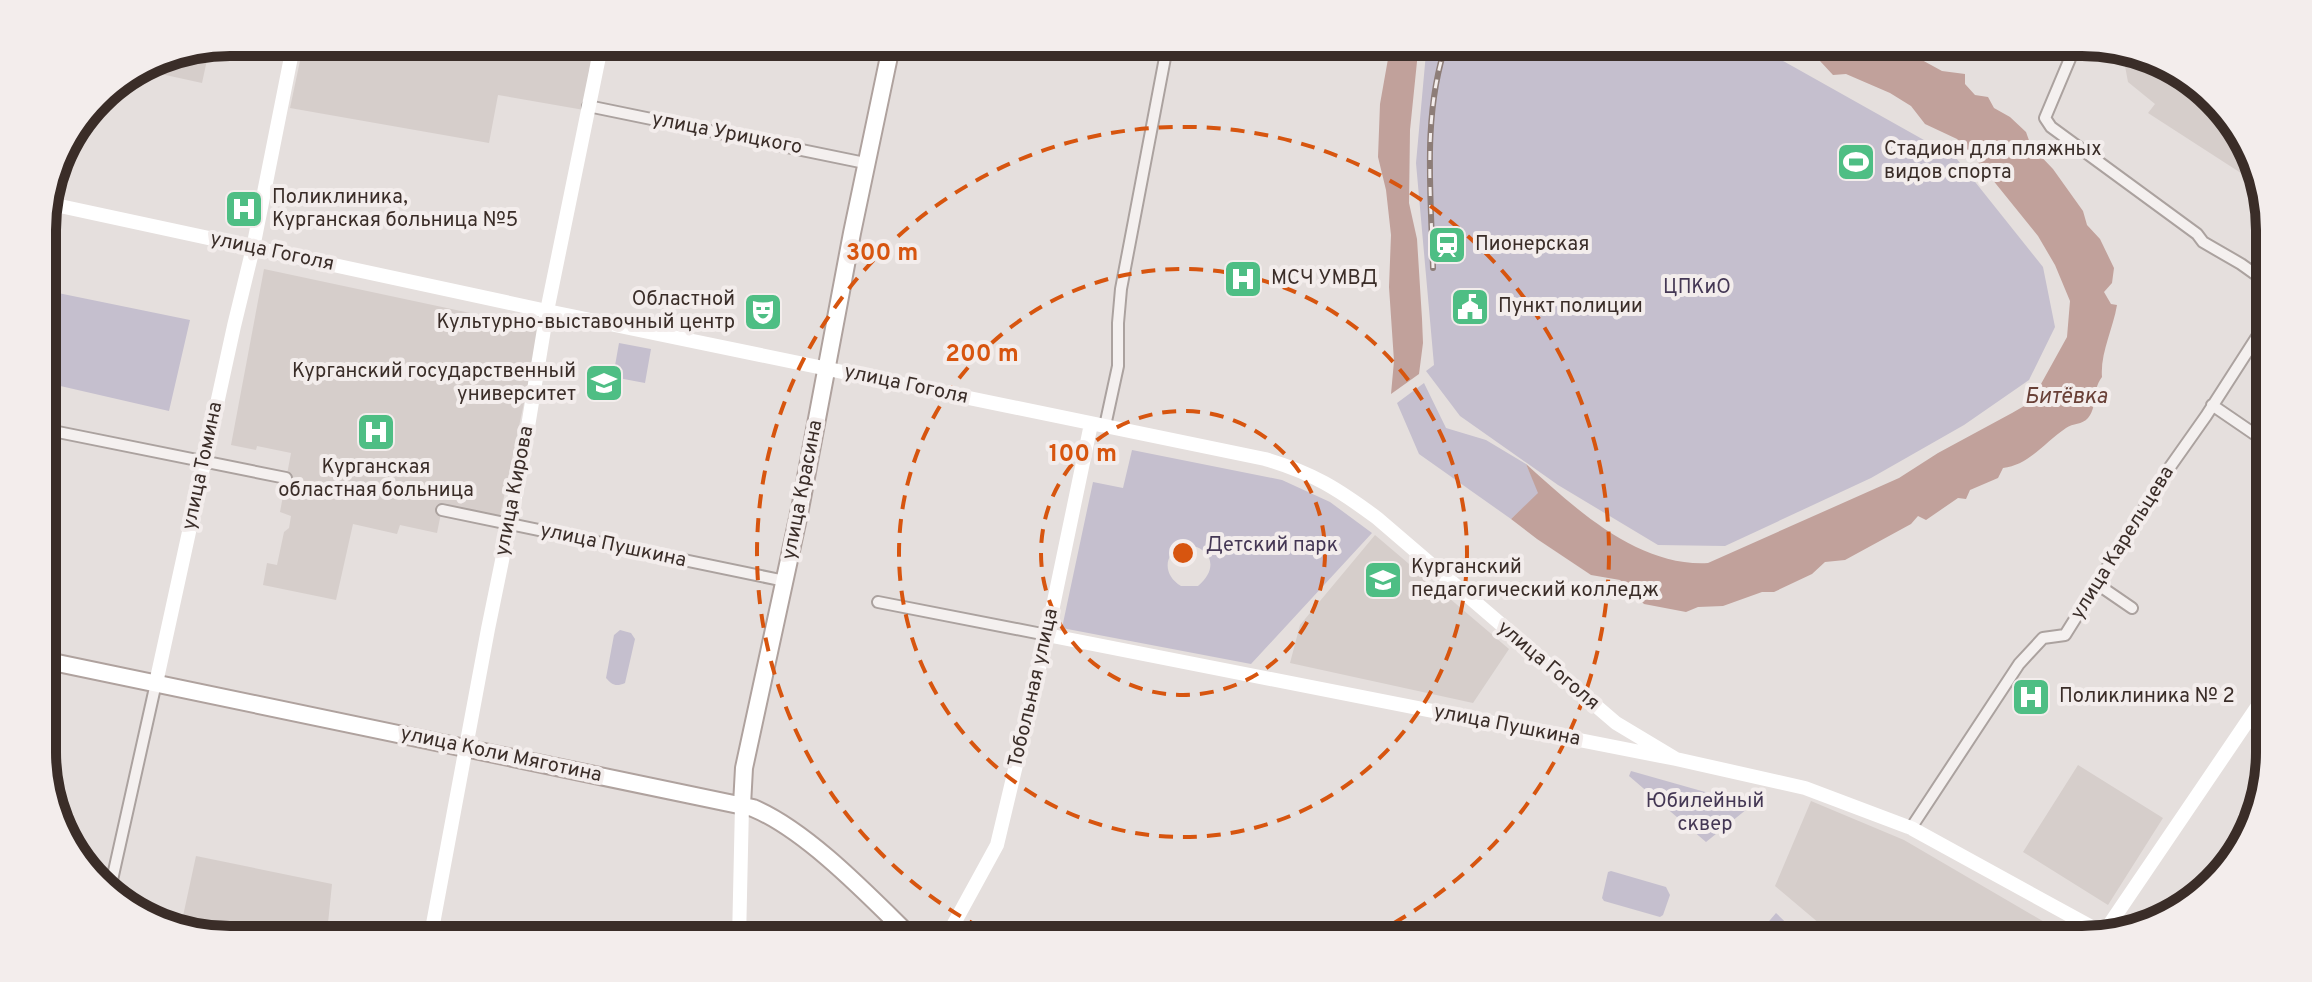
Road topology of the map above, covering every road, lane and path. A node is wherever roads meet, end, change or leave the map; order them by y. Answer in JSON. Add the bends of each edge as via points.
{"nodes":[{"id":1,"x":291,"y":56,"type":"edge"},
{"id":2,"x":599,"y":56,"type":"edge"},
{"id":3,"x":889,"y":56,"type":"edge"},
{"id":4,"x":1165,"y":56,"type":"edge"},
{"id":5,"x":2071,"y":56,"type":"edge"},
{"id":6,"x":588,"y":106,"type":"junction"},
{"id":7,"x":865,"y":163,"type":"junction"},
{"id":8,"x":58,"y":206,"type":"edge"},
{"id":9,"x":253,"y":248,"type":"junction"},
{"id":10,"x":2256,"y":275,"type":"edge"},
{"id":11,"x":547,"y":311,"type":"junction"},
{"id":12,"x":2256,"y":338,"type":"edge"},
{"id":13,"x":826,"y":368,"type":"junction"},
{"id":14,"x":2212,"y":405,"type":"junction"},
{"id":15,"x":1098,"y":425,"type":"junction"},
{"id":16,"x":56,"y":432,"type":"edge"},
{"id":17,"x":2256,"y":435,"type":"edge"},
{"id":18,"x":204,"y":460,"type":"junction"},
{"id":19,"x":286,"y":478,"type":"dead end"},
{"id":20,"x":442,"y":510,"type":"dead end"},
{"id":21,"x":510,"y":524,"type":"junction"},
{"id":22,"x":785,"y":581,"type":"junction"},
{"id":23,"x":2097,"y":584,"type":"junction"},
{"id":24,"x":878,"y":602,"type":"dead end"},
{"id":25,"x":2132,"y":608,"type":"dead end"},
{"id":26,"x":1047,"y":635,"type":"junction"},
{"id":27,"x":56,"y":663,"type":"edge"},
{"id":28,"x":156,"y":683,"type":"junction"},
{"id":29,"x":2256,"y":709,"type":"edge"},
{"id":30,"x":467,"y":748,"type":"junction"},
{"id":31,"x":1676,"y":759,"type":"junction"},
{"id":32,"x":742,"y":805,"type":"junction"},
{"id":33,"x":1911,"y":828,"type":"junction"},
{"id":34,"x":112,"y":880,"type":"edge"},
{"id":35,"x":2111,"y":924,"type":"edge"},
{"id":36,"x":433,"y":926,"type":"edge"},
{"id":37,"x":739,"y":926,"type":"edge"},
{"id":38,"x":899,"y":926,"type":"edge"},
{"id":39,"x":953,"y":926,"type":"edge"},
{"id":40,"x":2089,"y":926,"type":"edge"}],
"edges":[{"from":1,"to":9,"type":"street","name":"улица Томина"},
{"from":2,"to":6,"type":"street","name":"улица Кирова"},
{"from":3,"to":7,"type":"main road","name":"улица Красина"},
{"from":4,"to":15,"type":"street","name":"Тобольная улица","via":[[1121,289],[1118,366]]},
{"from":5,"to":10,"type":"street","via":[[2045,118],[2051,127],[2203,242]]},
{"from":6,"to":7,"type":"street","name":"улица Урицкого"},
{"from":6,"to":11,"type":"street","name":"улица Кирова"},
{"from":7,"to":13,"type":"main road","name":"улица Красина"},
{"from":8,"to":9,"type":"street","name":"улица Гоголя"},
{"from":9,"to":11,"type":"street","name":"улица Гоголя"},
{"from":9,"to":18,"type":"street","name":"улица Томина"},
{"from":11,"to":13,"type":"street","name":"улица Гоголя"},
{"from":11,"to":21,"type":"street","name":"улица Кирова"},
{"from":12,"to":14,"type":"street","name":"улица Карельцева"},
{"from":13,"to":15,"type":"street","name":"улица Гоголя"},
{"from":13,"to":22,"type":"main road","name":"улица Красина"},
{"from":14,"to":17,"type":"street"},
{"from":14,"to":23,"type":"street","name":"улица Карельцева"},
{"from":15,"to":26,"type":"street","name":"Тобольная улица"},
{"from":15,"to":31,"type":"street","name":"улица Гоголя","via":[[1265,459],[1336,487],[1616,723]]},
{"from":16,"to":18,"type":"street"},
{"from":18,"to":19,"type":"street"},
{"from":18,"to":28,"type":"street","name":"улица Томина"},
{"from":20,"to":21,"type":"street","name":"улица Пушкина"},
{"from":21,"to":22,"type":"street","name":"улица Пушкина"},
{"from":21,"to":30,"type":"street","name":"улица Кирова"},
{"from":22,"to":32,"type":"main road","name":"улица Красина","via":[[744,768]]},
{"from":23,"to":25,"type":"street"},
{"from":23,"to":33,"type":"street","name":"улица Карельцева","via":[[2065,635],[2043,638],[2019,664]]},
{"from":24,"to":26,"type":"street","name":"улица Пушкина"},
{"from":26,"to":31,"type":"street","name":"улица Пушкина"},
{"from":26,"to":39,"type":"street","name":"Тобольная улица","via":[[997,845]]},
{"from":27,"to":28,"type":"main road","name":"улица Коли Мяготина"},
{"from":28,"to":30,"type":"main road","name":"улица Коли Мяготина"},
{"from":28,"to":34,"type":"street","name":"улица Томина"},
{"from":29,"to":35,"type":"street"},
{"from":30,"to":32,"type":"main road","name":"улица Коли Мяготина"},
{"from":30,"to":36,"type":"street","name":"улица Кирова"},
{"from":31,"to":33,"type":"street","name":"улица Пушкина","via":[[1805,788]]},
{"from":32,"to":37,"type":"street","name":"улица Красина"},
{"from":32,"to":38,"type":"main road","name":"улица Коли Мяготина","via":[[792,829]]},
{"from":33,"to":40,"type":"street","name":"улица Пушкина"}]}
